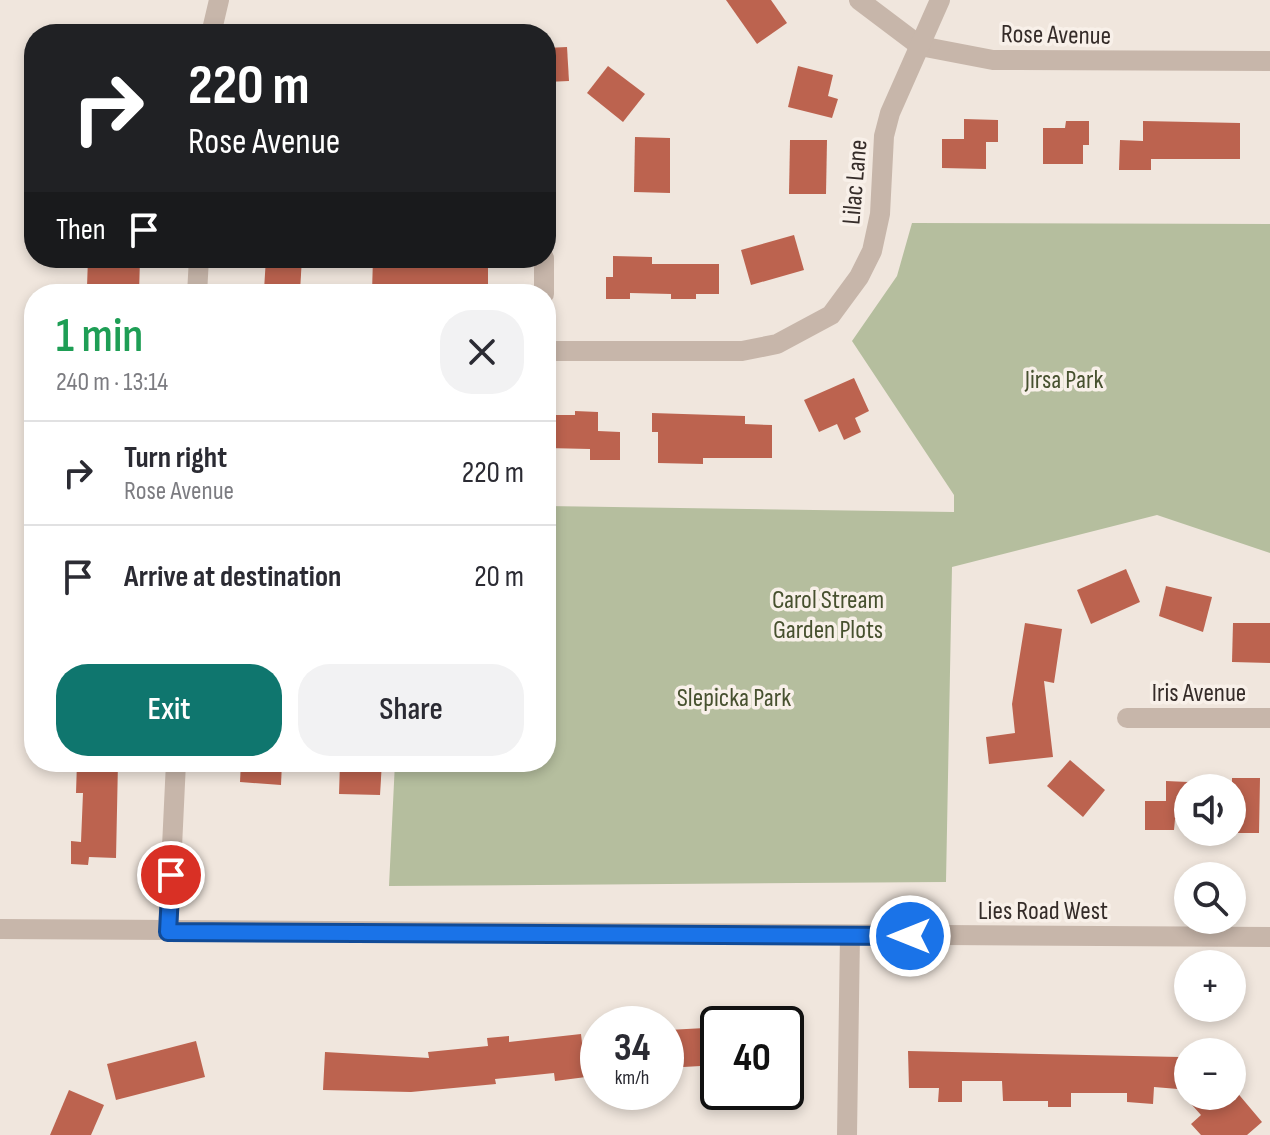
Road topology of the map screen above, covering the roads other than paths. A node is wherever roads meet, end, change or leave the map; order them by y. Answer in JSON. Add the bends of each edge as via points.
{"nodes":[{"id":1,"x":219,"y":0,"type":"edge"},
{"id":2,"x":859,"y":0,"type":"edge"},
{"id":3,"x":940,"y":0,"type":"edge"},
{"id":4,"x":213,"y":24,"type":"edge"},
{"id":5,"x":920,"y":46,"type":"junction"},
{"id":6,"x":1270,"y":61,"type":"edge"},
{"id":7,"x":556,"y":351,"type":"edge"},
{"id":8,"x":1127,"y":718,"type":"dead end"},
{"id":9,"x":1270,"y":718,"type":"edge"},
{"id":10,"x":176,"y":772,"type":"edge"},
{"id":11,"x":0,"y":929,"type":"edge"},
{"id":12,"x":168,"y":932,"type":"junction"},
{"id":13,"x":850,"y":935,"type":"junction"},
{"id":14,"x":1270,"y":937,"type":"edge"},
{"id":15,"x":847,"y":1135,"type":"edge"}],
"edges":[{"from":1,"to":4,"type":"street"},
{"from":2,"to":5,"type":"street","name":"Rose Avenue"},
{"from":3,"to":5,"type":"street","name":"Lilac Lane"},
{"from":5,"to":6,"type":"street","name":"Rose Avenue","via":[[993,60]]},
{"from":5,"to":7,"type":"street","name":"Lilac Lane","via":[[884,136],[880,214],[872,251],[831,315],[792,337],[752,350]]},
{"from":8,"to":9,"type":"street","name":"Iris Avenue"},
{"from":10,"to":12,"type":"street"},
{"from":11,"to":12,"type":"street","name":"Lies Road West"},
{"from":12,"to":13,"type":"street","name":"Lies Road West"},
{"from":13,"to":14,"type":"street","name":"Lies Road West"},
{"from":13,"to":15,"type":"street"}]}
